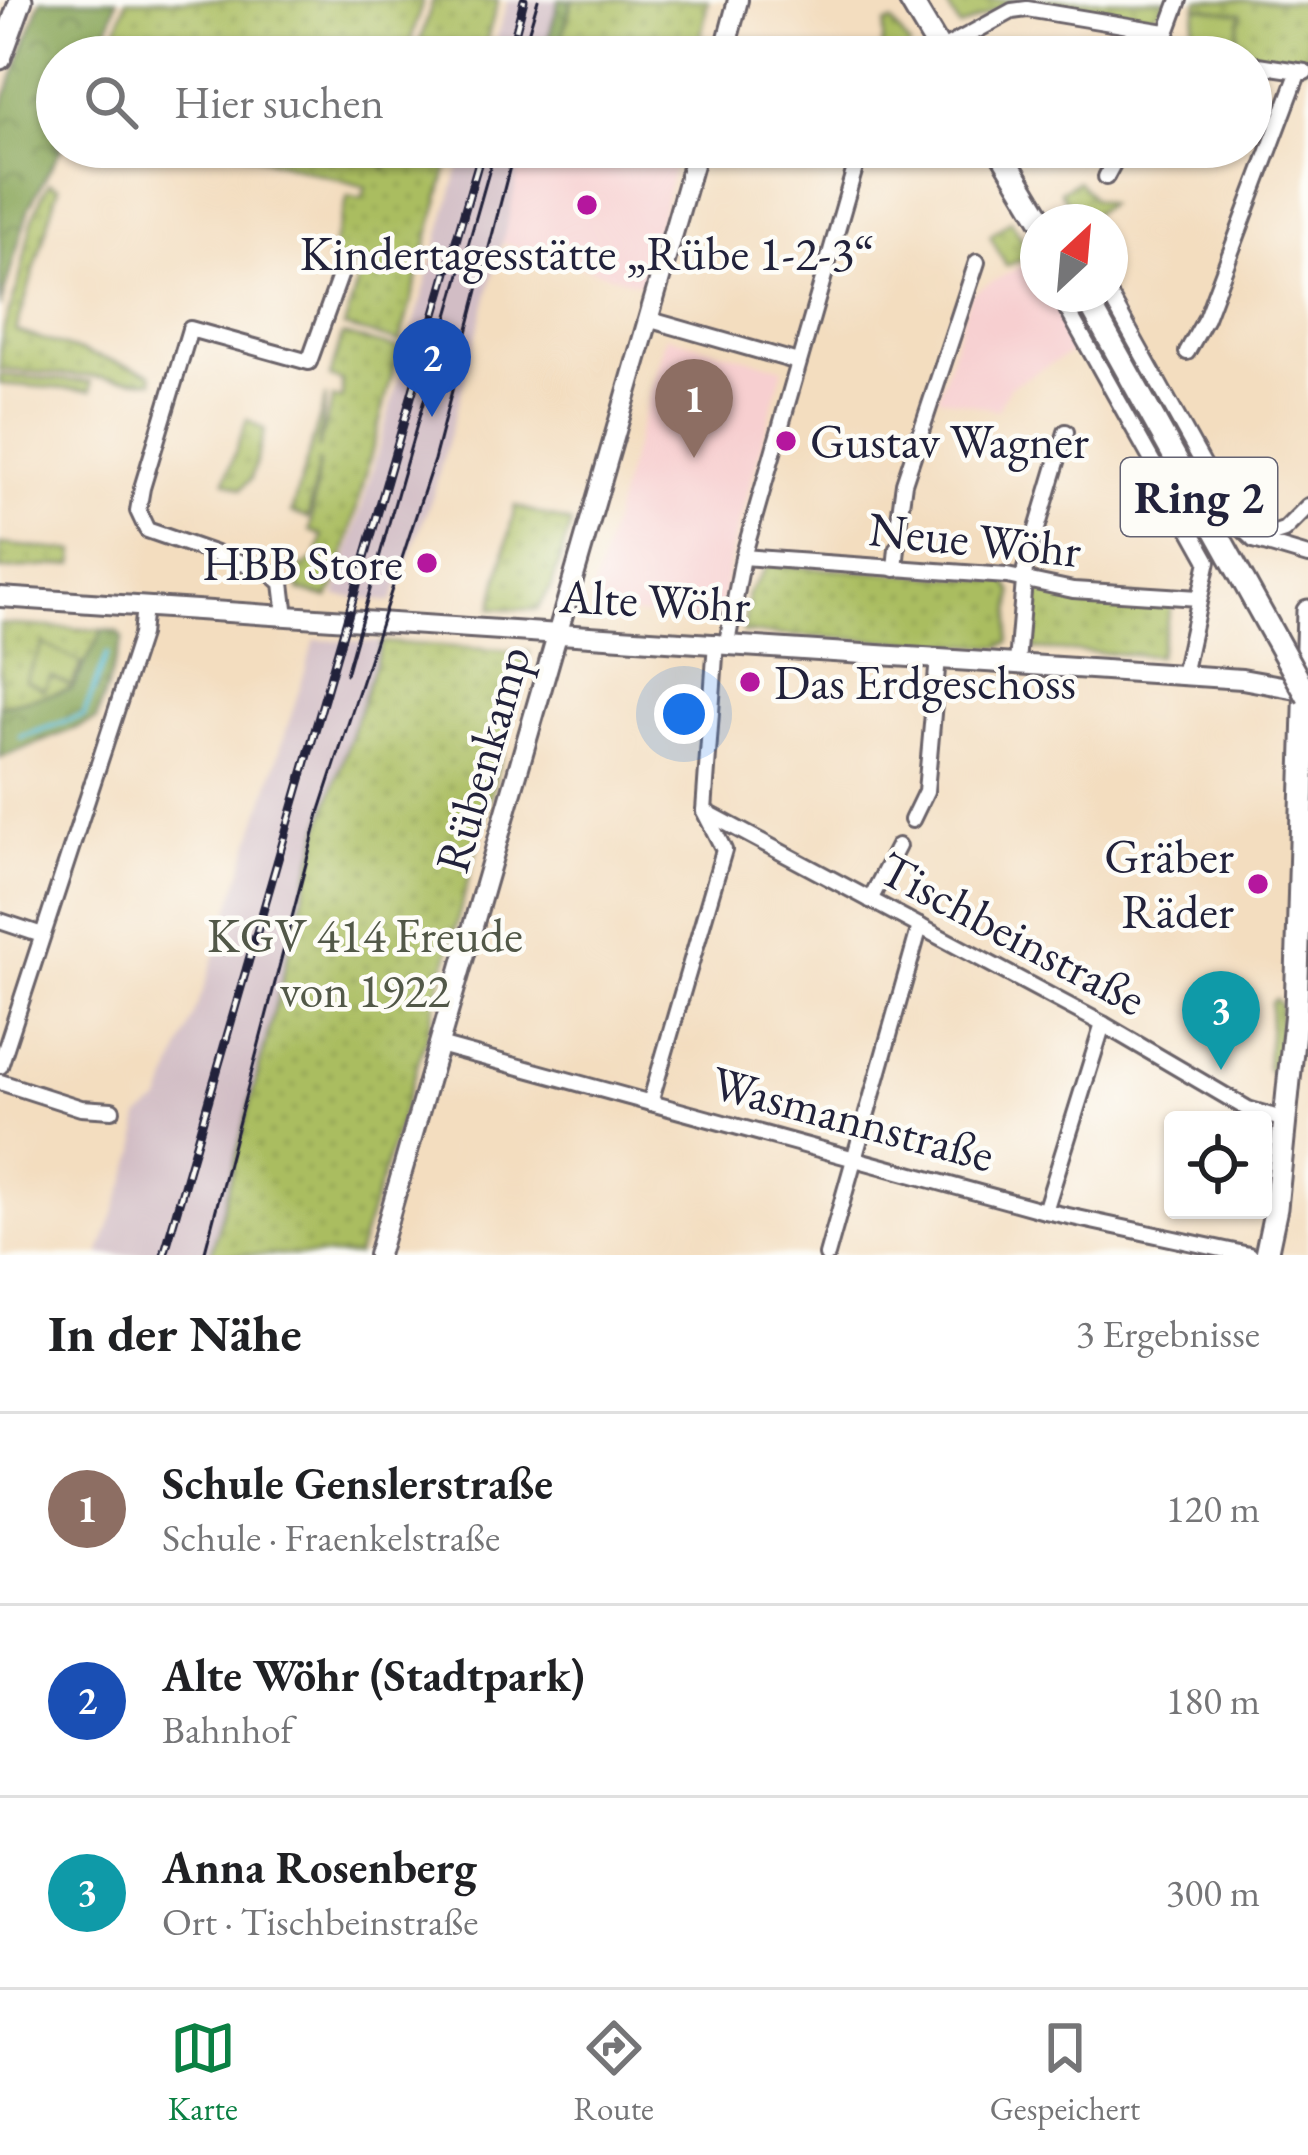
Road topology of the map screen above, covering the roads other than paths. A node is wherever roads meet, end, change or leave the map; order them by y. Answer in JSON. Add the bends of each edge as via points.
{"nodes":[{"id":1,"x":21,"y":0,"type":"edge"},
{"id":2,"x":738,"y":0,"type":"edge"},
{"id":3,"x":910,"y":0,"type":"edge"},
{"id":4,"x":1179,"y":0,"type":"edge"},
{"id":5,"x":1165,"y":32,"type":"junction"},
{"id":6,"x":729,"y":36,"type":"edge"},
{"id":7,"x":928,"y":36,"type":"edge"},
{"id":8,"x":971,"y":36,"type":"edge"},
{"id":9,"x":1164,"y":36,"type":"edge"},
{"id":10,"x":0,"y":58,"type":"edge"},
{"id":11,"x":1272,"y":67,"type":"edge"},
{"id":12,"x":1304,"y":72,"type":"edge"},
{"id":13,"x":1272,"y":152,"type":"edge"},
{"id":14,"x":692,"y":168,"type":"edge"},
{"id":15,"x":855,"y":168,"type":"edge"},
{"id":16,"x":1010,"y":168,"type":"edge"},
{"id":17,"x":1111,"y":168,"type":"edge"},
{"id":18,"x":1266,"y":168,"type":"edge"},
{"id":19,"x":1106,"y":177,"type":"dead end"},
{"id":20,"x":1031,"y":204,"type":"edge"},
{"id":21,"x":345,"y":262,"type":"dead end"},
{"id":22,"x":977,"y":262,"type":"dead end"},
{"id":23,"x":1069,"y":312,"type":"edge"},
{"id":24,"x":1095,"y":312,"type":"edge"},
{"id":25,"x":1097,"y":312,"type":"edge"},
{"id":26,"x":651,"y":320,"type":"junction"},
{"id":27,"x":1187,"y":352,"type":"dead end"},
{"id":28,"x":798,"y":362,"type":"junction"},
{"id":29,"x":1066,"y":432,"type":"dead end"},
{"id":30,"x":1308,"y":506,"type":"edge"},
{"id":31,"x":898,"y":527,"type":"dead end"},
{"id":32,"x":1254,"y":541,"type":"junction"},
{"id":33,"x":897,"y":548,"type":"dead end"},
{"id":34,"x":742,"y":556,"type":"junction"},
{"id":35,"x":1308,"y":556,"type":"edge"},
{"id":36,"x":895,"y":568,"type":"junction"},
{"id":37,"x":1024,"y":579,"type":"junction"},
{"id":38,"x":0,"y":597,"type":"edge"},
{"id":39,"x":1199,"y":598,"type":"junction"},
{"id":40,"x":144,"y":606,"type":"junction"},
{"id":41,"x":1308,"y":611,"type":"edge"},
{"id":42,"x":286,"y":616,"type":"junction"},
{"id":43,"x":560,"y":634,"type":"junction"},
{"id":44,"x":1307,"y":641,"type":"edge"},
{"id":45,"x":722,"y":642,"type":"junction"},
{"id":46,"x":938,"y":658,"type":"junction"},
{"id":47,"x":1017,"y":663,"type":"junction"},
{"id":48,"x":1183,"y":675,"type":"junction"},
{"id":49,"x":1307,"y":692,"type":"edge"},
{"id":50,"x":704,"y":811,"type":"junction"},
{"id":51,"x":912,"y":820,"type":"dead end"},
{"id":52,"x":898,"y":846,"type":"dead end"},
{"id":53,"x":1305,"y":865,"type":"edge"},
{"id":54,"x":871,"y":900,"type":"junction"},
{"id":55,"x":0,"y":921,"type":"edge"},
{"id":56,"x":920,"y":926,"type":"junction"},
{"id":57,"x":42,"y":935,"type":"junction"},
{"id":58,"x":1102,"y":1024,"type":"junction"},
{"id":59,"x":439,"y":1045,"type":"junction"},
{"id":60,"x":0,"y":1066,"type":"edge"},
{"id":61,"x":0,"y":1082,"type":"edge"},
{"id":62,"x":650,"y":1103,"type":"junction"},
{"id":63,"x":112,"y":1110,"type":"dead end"},
{"id":64,"x":1285,"y":1120,"type":"junction"},
{"id":65,"x":855,"y":1159,"type":"junction"},
{"id":66,"x":1045,"y":1211,"type":"junction"},
{"id":67,"x":379,"y":1255,"type":"edge"},
{"id":68,"x":827,"y":1255,"type":"edge"},
{"id":69,"x":1250,"y":1255,"type":"edge"},
{"id":70,"x":1266,"y":1255,"type":"edge"}],
"edges":[{"from":1,"to":10,"type":"main road"},
{"from":2,"to":6,"type":"street"},
{"from":3,"to":7,"type":"main road"},
{"from":4,"to":5,"type":"street"},
{"from":5,"to":8,"type":"street","via":[[1027,9]]},
{"from":5,"to":9,"type":"street"},
{"from":11,"to":12,"type":"street"},
{"from":12,"to":13,"type":"street"},
{"from":14,"to":26,"type":"street","name":"Rübenkamp"},
{"from":15,"to":28,"type":"street"},
{"from":16,"to":20,"type":"main road"},
{"from":17,"to":19,"type":"street"},
{"from":18,"to":27,"type":"street"},
{"from":21,"to":42,"type":"street","via":[[309,362],[190,329],[138,511],[147,530],[271,573],[282,584]]},
{"from":22,"to":31,"type":"street","via":[[904,483]]},
{"from":23,"to":39,"type":"street","via":[[1203,544],[1208,570]]},
{"from":24,"to":49,"type":"main road","number":"Ring 2","bridge":true},
{"from":25,"to":32,"type":"street"},
{"from":26,"to":28,"type":"street"},
{"from":26,"to":43,"type":"street","name":"Rübenkamp"},
{"from":28,"to":34,"type":"street"},
{"from":29,"to":37,"type":"street"},
{"from":30,"to":32,"type":"street","via":[[1284,530]]},
{"from":32,"to":35,"type":"street"},
{"from":33,"to":36,"type":"street"},
{"from":34,"to":36,"type":"street","name":"Neue Wöhr"},
{"from":34,"to":45,"type":"street"},
{"from":36,"to":37,"type":"street","name":"Neue Wöhr"},
{"from":37,"to":39,"type":"street","name":"Neue Wöhr"},
{"from":37,"to":47,"type":"street"},
{"from":38,"to":40,"type":"street","name":"Alte Wöhr"},
{"from":39,"to":48,"type":"street"},
{"from":40,"to":42,"type":"street","name":"Alte Wöhr"},
{"from":40,"to":57,"type":"street"},
{"from":41,"to":44,"type":"main road"},
{"from":42,"to":43,"type":"street","name":"Alte Wöhr"},
{"from":43,"to":45,"type":"street","name":"Alte Wöhr"},
{"from":43,"to":59,"type":"street","name":"Rübenkamp"},
{"from":44,"to":49,"type":"main road"},
{"from":45,"to":46,"type":"street","name":"Alte Wöhr"},
{"from":45,"to":50,"type":"street"},
{"from":46,"to":47,"type":"street","name":"Alte Wöhr"},
{"from":46,"to":51,"type":"street","via":[[926,791]]},
{"from":47,"to":48,"type":"street","name":"Alte Wöhr"},
{"from":48,"to":49,"type":"street","name":"Alte Wöhr"},
{"from":49,"to":53,"type":"main road"},
{"from":50,"to":54,"type":"street","name":"Tischbeinstraße"},
{"from":50,"to":62,"type":"street","via":[[724,850]]},
{"from":52,"to":54,"type":"street"},
{"from":53,"to":64,"type":"main road"},
{"from":54,"to":56,"type":"street","name":"Tischbeinstraße"},
{"from":55,"to":57,"type":"street"},
{"from":56,"to":58,"type":"street","name":"Tischbeinstraße"},
{"from":56,"to":65,"type":"street"},
{"from":57,"to":60,"type":"street"},
{"from":58,"to":64,"type":"street","name":"Tischbeinstraße","via":[[1249,1109]]},
{"from":58,"to":66,"type":"street"},
{"from":59,"to":62,"type":"street","name":"Wasmannstraße"},
{"from":59,"to":67,"type":"street","name":"Rübenkamp"},
{"from":61,"to":63,"type":"street"},
{"from":62,"to":65,"type":"street","name":"Wasmannstraße"},
{"from":64,"to":70,"type":"main road"},
{"from":65,"to":66,"type":"street","name":"Wasmannstraße"},
{"from":65,"to":68,"type":"street"},
{"from":66,"to":69,"type":"street","name":"Wasmannstraße"}]}
